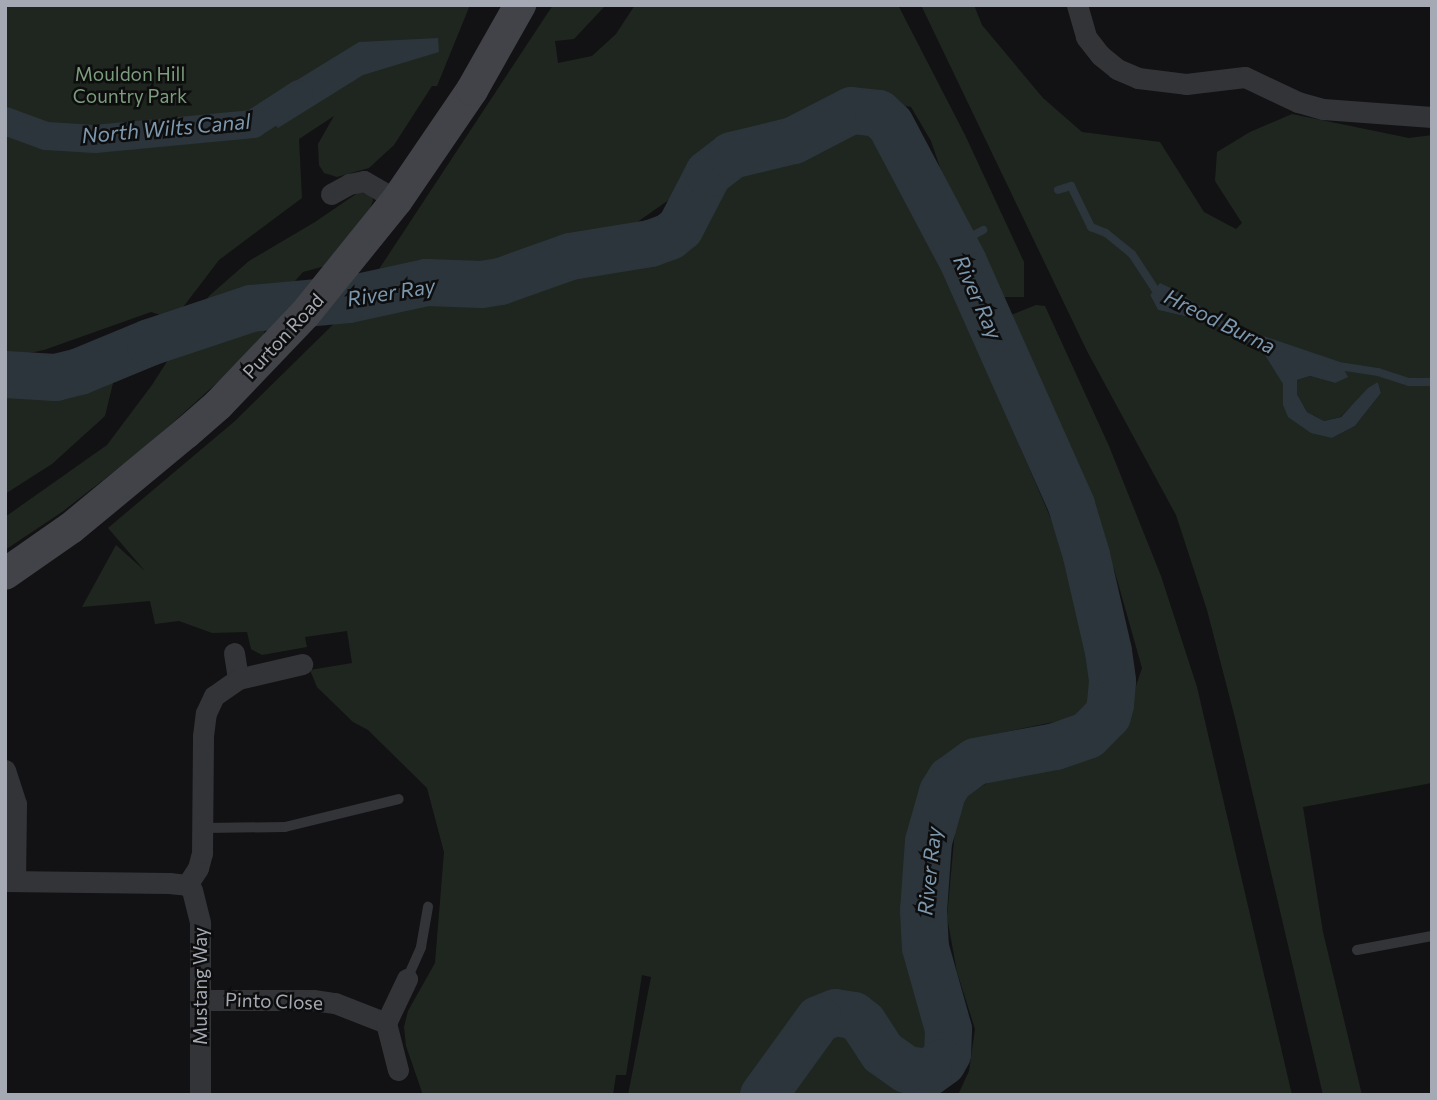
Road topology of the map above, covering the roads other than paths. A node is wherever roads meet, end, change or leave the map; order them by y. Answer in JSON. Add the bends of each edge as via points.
{"nodes":[{"id":1,"x":520,"y":5,"type":"edge"},
{"id":2,"x":1077,"y":5,"type":"edge"},
{"id":3,"x":1432,"y":117,"type":"edge"},
{"id":4,"x":331,"y":194,"type":"dead end"},
{"id":5,"x":397,"y":200,"type":"junction"},
{"id":6,"x":5,"y":574,"type":"edge"},
{"id":7,"x":234,"y":653,"type":"dead end"},
{"id":8,"x":302,"y":664,"type":"dead end"},
{"id":9,"x":238,"y":679,"type":"junction"},
{"id":10,"x":5,"y":770,"type":"edge"},
{"id":11,"x":399,"y":799,"type":"dead end"},
{"id":12,"x":204,"y":828,"type":"junction"},
{"id":13,"x":10,"y":881,"type":"edge"},
{"id":14,"x":187,"y":885,"type":"junction"},
{"id":15,"x":428,"y":907,"type":"dead end"},
{"id":16,"x":1432,"y":936,"type":"edge"},
{"id":17,"x":1357,"y":950,"type":"dead end"},
{"id":18,"x":407,"y":979,"type":"joint"},
{"id":19,"x":200,"y":1000,"type":"junction"},
{"id":20,"x":386,"y":1023,"type":"junction"},
{"id":21,"x":398,"y":1070,"type":"dead end"},
{"id":22,"x":200,"y":1095,"type":"edge"}],
"edges":[{"from":1,"to":5,"type":"main road","name":"Purton Road","via":[[472,90]]},
{"from":2,"to":3,"type":"street","via":[[1086,37],[1100,55],[1138,78],[1186,84],[1245,77],[1323,109]]},
{"from":4,"to":5,"type":"street","via":[[364,181]]},
{"from":5,"to":6,"type":"main road","name":"Purton Road","via":[[305,314],[218,405],[71,528]]},
{"from":7,"to":9,"type":"street"},
{"from":8,"to":9,"type":"street"},
{"from":9,"to":12,"type":"street","via":[[214,696],[206,713]]},
{"from":10,"to":13,"type":"street","via":[[16,804]]},
{"from":11,"to":12,"type":"lane","via":[[285,827]]},
{"from":12,"to":14,"type":"street","via":[[201,861]]},
{"from":13,"to":14,"type":"street"},
{"from":14,"to":19,"type":"street","name":"Mustang Way","via":[[200,914]]},
{"from":15,"to":18,"type":"lane","via":[[421,947]]},
{"from":16,"to":17,"type":"lane"},
{"from":18,"to":20,"type":"street"},
{"from":19,"to":20,"type":"street","name":"Pinto Close","via":[[313,1000],[335,1003]]},
{"from":19,"to":22,"type":"street","name":"Mustang Way"},
{"from":20,"to":21,"type":"street"}]}
